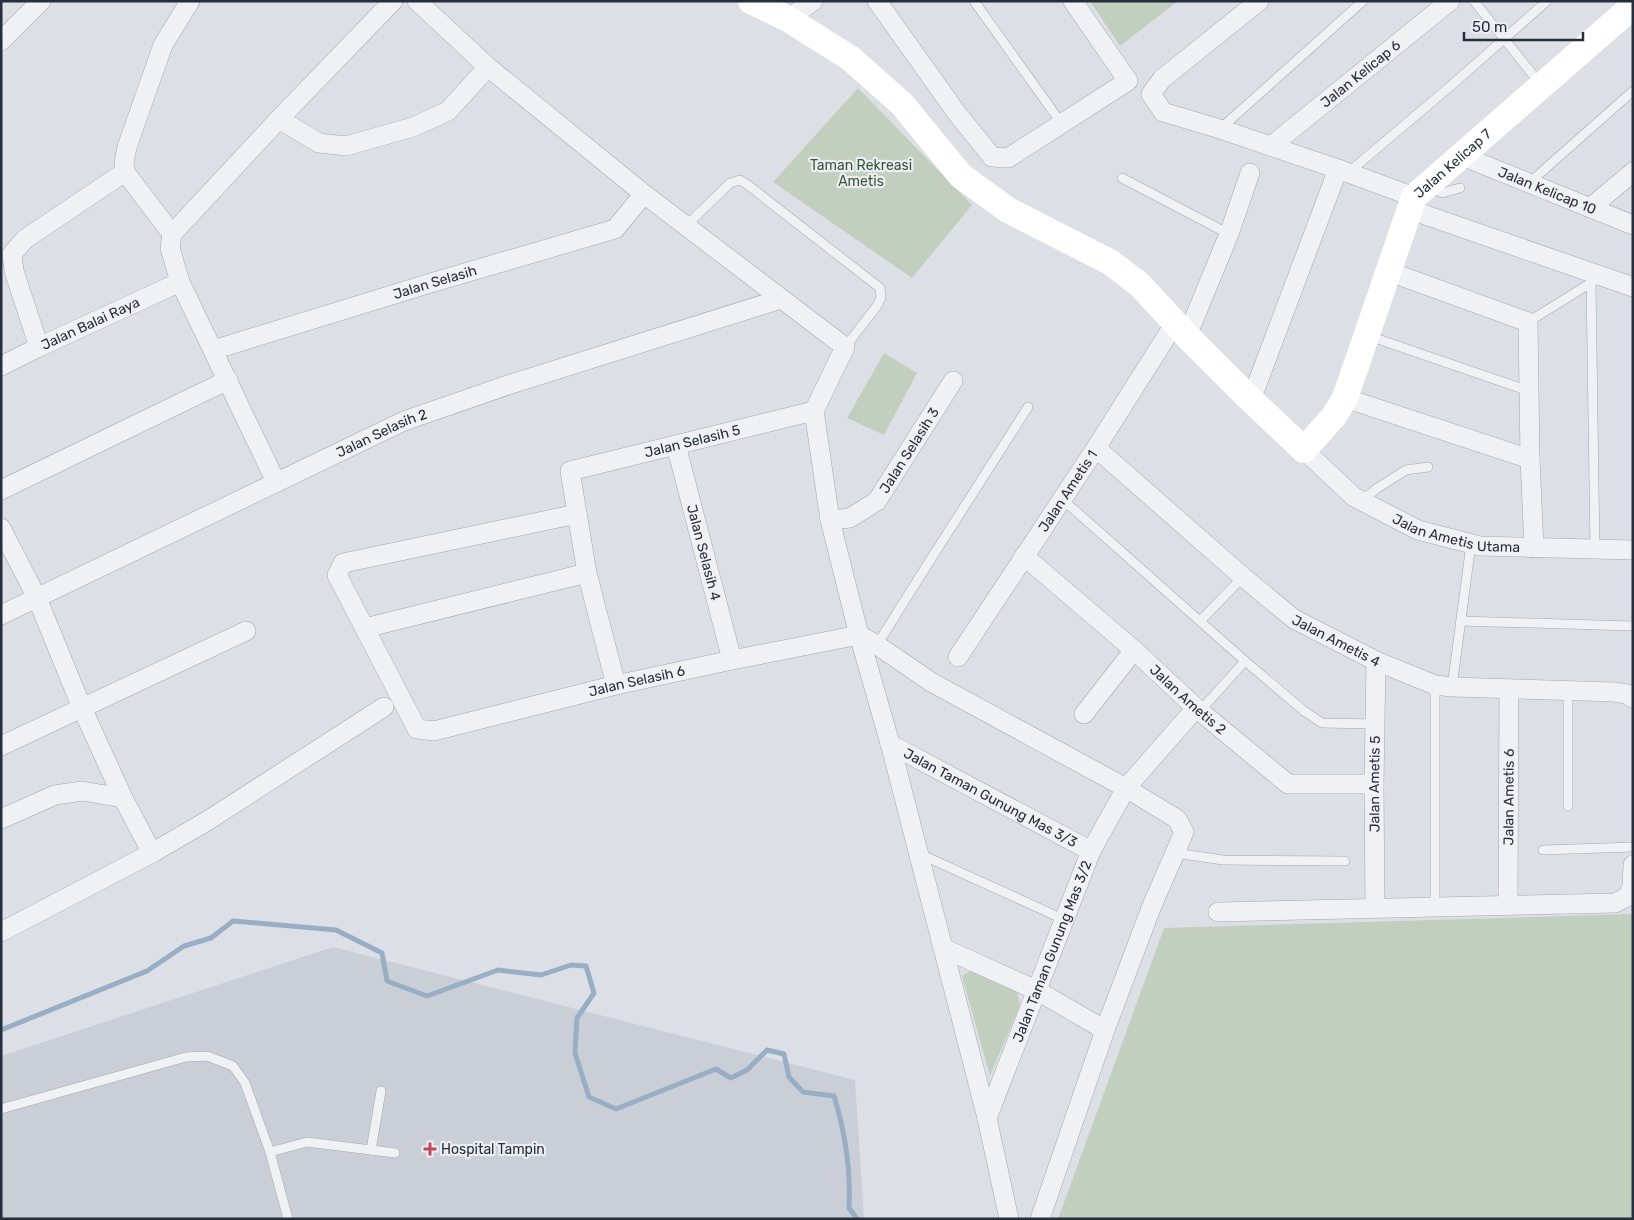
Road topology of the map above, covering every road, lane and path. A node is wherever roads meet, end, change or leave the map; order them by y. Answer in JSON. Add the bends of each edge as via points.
{"nodes":[{"id":1,"x":41,"y":1,"type":"edge"},
{"id":2,"x":190,"y":1,"type":"edge"},
{"id":3,"x":393,"y":1,"type":"edge"},
{"id":4,"x":417,"y":1,"type":"edge"},
{"id":5,"x":751,"y":1,"type":"edge"},
{"id":6,"x":813,"y":1,"type":"edge"},
{"id":7,"x":877,"y":1,"type":"edge"},
{"id":8,"x":974,"y":1,"type":"edge"},
{"id":9,"x":1073,"y":1,"type":"edge"},
{"id":10,"x":1259,"y":1,"type":"edge"},
{"id":11,"x":1363,"y":1,"type":"edge"},
{"id":12,"x":1450,"y":1,"type":"edge"},
{"id":13,"x":1474,"y":1,"type":"edge"},
{"id":14,"x":1548,"y":1,"type":"edge"},
{"id":15,"x":1633,"y":6,"type":"edge"},
{"id":16,"x":788,"y":19,"type":"junction"},
{"id":17,"x":1504,"y":38,"type":"junction"},
{"id":18,"x":1,"y":41,"type":"edge"},
{"id":19,"x":488,"y":67,"type":"junction"},
{"id":20,"x":1542,"y":86,"type":"junction"},
{"id":21,"x":1633,"y":91,"type":"edge"},
{"id":22,"x":279,"y":119,"type":"junction"},
{"id":23,"x":1062,"y":124,"type":"junction"},
{"id":24,"x":1220,"y":129,"type":"junction"},
{"id":25,"x":1271,"y":146,"type":"junction"},
{"id":26,"x":1462,"y":156,"type":"junction"},
{"id":27,"x":1343,"y":171,"type":"junction"},
{"id":28,"x":126,"y":172,"type":"junction"},
{"id":29,"x":1633,"y":172,"type":"edge"},
{"id":30,"x":1250,"y":173,"type":"dead end"},
{"id":31,"x":1122,"y":178,"type":"dead end"},
{"id":32,"x":1528,"y":183,"type":"junction"},
{"id":33,"x":1460,"y":188,"type":"dead end"},
{"id":34,"x":644,"y":194,"type":"junction"},
{"id":35,"x":1419,"y":196,"type":"junction"},
{"id":36,"x":1590,"y":208,"type":"junction"},
{"id":37,"x":1633,"y":225,"type":"edge"},
{"id":38,"x":686,"y":226,"type":"junction"},
{"id":39,"x":172,"y":234,"type":"junction"},
{"id":40,"x":1229,"y":234,"type":"junction"},
{"id":41,"x":1390,"y":272,"type":"junction"},
{"id":42,"x":1596,"y":279,"type":"junction"},
{"id":43,"x":180,"y":282,"type":"junction"},
{"id":44,"x":1633,"y":287,"type":"edge"},
{"id":45,"x":781,"y":299,"type":"junction"},
{"id":46,"x":1528,"y":322,"type":"junction"},
{"id":47,"x":1181,"y":330,"type":"junction"},
{"id":48,"x":1367,"y":335,"type":"junction"},
{"id":49,"x":39,"y":347,"type":"junction"},
{"id":50,"x":846,"y":348,"type":"junction"},
{"id":51,"x":213,"y":350,"type":"junction"},
{"id":52,"x":1,"y":366,"type":"edge"},
{"id":53,"x":228,"y":380,"type":"junction"},
{"id":54,"x":953,"y":381,"type":"dead end"},
{"id":55,"x":1530,"y":391,"type":"junction"},
{"id":56,"x":1345,"y":398,"type":"junction"},
{"id":57,"x":1251,"y":400,"type":"junction"},
{"id":58,"x":1028,"y":407,"type":"dead end"},
{"id":59,"x":814,"y":411,"type":"junction"},
{"id":60,"x":676,"y":445,"type":"junction"},
{"id":61,"x":1096,"y":448,"type":"junction"},
{"id":62,"x":1304,"y":450,"type":"junction"},
{"id":63,"x":1530,"y":459,"type":"junction"},
{"id":64,"x":1428,"y":467,"type":"dead end"},
{"id":65,"x":276,"y":482,"type":"junction"},
{"id":66,"x":1,"y":490,"type":"edge"},
{"id":67,"x":1061,"y":498,"type":"junction"},
{"id":68,"x":1362,"y":501,"type":"junction"},
{"id":69,"x":577,"y":514,"type":"junction"},
{"id":70,"x":830,"y":520,"type":"junction"},
{"id":71,"x":1,"y":528,"type":"edge"},
{"id":72,"x":1471,"y":544,"type":"junction"},
{"id":73,"x":1534,"y":548,"type":"junction"},
{"id":74,"x":1595,"y":550,"type":"junction"},
{"id":75,"x":1633,"y":550,"type":"edge"},
{"id":76,"x":1024,"y":556,"type":"junction"},
{"id":77,"x":587,"y":573,"type":"junction"},
{"id":78,"x":1243,"y":577,"type":"junction"},
{"id":79,"x":37,"y":598,"type":"junction"},
{"id":80,"x":1,"y":615,"type":"edge"},
{"id":81,"x":1200,"y":621,"type":"junction"},
{"id":82,"x":1460,"y":621,"type":"junction"},
{"id":83,"x":1633,"y":626,"type":"edge"},
{"id":84,"x":364,"y":628,"type":"junction"},
{"id":85,"x":246,"y":631,"type":"dead end"},
{"id":86,"x":858,"y":635,"type":"junction"},
{"id":87,"x":877,"y":645,"type":"junction"},
{"id":88,"x":1134,"y":650,"type":"junction"},
{"id":89,"x":958,"y":657,"type":"dead end"},
{"id":90,"x":732,"y":660,"type":"junction"},
{"id":91,"x":1245,"y":661,"type":"junction"},
{"id":92,"x":1376,"y":661,"type":"junction"},
{"id":93,"x":616,"y":686,"type":"junction"},
{"id":94,"x":1443,"y":686,"type":"junction"},
{"id":95,"x":1509,"y":689,"type":"junction"},
{"id":96,"x":1568,"y":690,"type":"junction"},
{"id":97,"x":1633,"y":698,"type":"edge"},
{"id":98,"x":82,"y":708,"type":"junction"},
{"id":99,"x":384,"y":708,"type":"dead end"},
{"id":100,"x":1198,"y":710,"type":"junction"},
{"id":101,"x":1084,"y":714,"type":"dead end"},
{"id":102,"x":1376,"y":724,"type":"junction"},
{"id":103,"x":890,"y":744,"type":"junction"},
{"id":104,"x":1,"y":746,"type":"edge"},
{"id":105,"x":1374,"y":784,"type":"junction"},
{"id":106,"x":1126,"y":788,"type":"junction"},
{"id":107,"x":123,"y":798,"type":"junction"},
{"id":108,"x":1568,"y":806,"type":"dead end"},
{"id":109,"x":1,"y":819,"type":"edge"},
{"id":110,"x":1633,"y":847,"type":"edge"},
{"id":111,"x":1543,"y":850,"type":"dead end"},
{"id":112,"x":1091,"y":851,"type":"junction"},
{"id":113,"x":152,"y":853,"type":"junction"},
{"id":114,"x":919,"y":853,"type":"junction"},
{"id":115,"x":1175,"y":853,"type":"junction"},
{"id":116,"x":1345,"y":861,"type":"dead end"},
{"id":117,"x":1633,"y":865,"type":"edge"},
{"id":118,"x":1508,"y":905,"type":"junction"},
{"id":119,"x":1435,"y":906,"type":"junction"},
{"id":120,"x":1375,"y":908,"type":"junction"},
{"id":121,"x":1218,"y":912,"type":"dead end"},
{"id":122,"x":1064,"y":919,"type":"junction"},
{"id":123,"x":1,"y":932,"type":"edge"},
{"id":124,"x":943,"y":948,"type":"junction"},
{"id":125,"x":1036,"y":990,"type":"junction"},
{"id":126,"x":1106,"y":1030,"type":"junction"},
{"id":127,"x":380,"y":1091,"type":"dead end"},
{"id":128,"x":1,"y":1109,"type":"edge"},
{"id":129,"x":986,"y":1118,"type":"junction"},
{"id":130,"x":371,"y":1150,"type":"junction"},
{"id":131,"x":270,"y":1152,"type":"junction"},
{"id":132,"x":395,"y":1153,"type":"dead end"},
{"id":133,"x":288,"y":1219,"type":"edge"},
{"id":134,"x":1009,"y":1219,"type":"edge"},
{"id":135,"x":1040,"y":1219,"type":"edge"}],
"edges":[{"from":1,"to":18,"type":"street"},
{"from":2,"to":28,"type":"street","via":[[163,45],[127,147]]},
{"from":3,"to":22,"type":"street"},
{"from":4,"to":19,"type":"street"},
{"from":5,"to":16,"type":"street"},
{"from":6,"to":16,"type":"street"},
{"from":7,"to":23,"type":"street","via":[[992,157],[1008,158]]},
{"from":8,"to":23,"type":"lane"},
{"from":9,"to":23,"type":"street","via":[[1128,81]]},
{"from":10,"to":24,"type":"street","via":[[1162,79],[1151,94],[1163,112]]},
{"from":11,"to":24,"type":"lane"},
{"from":12,"to":25,"type":"street","name":"Jalan Kelicap 6"},
{"from":13,"to":17,"type":"lane"},
{"from":14,"to":17,"type":"lane"},
{"from":15,"to":20,"type":"street","name":"Jalan Kelicap 7"},
{"from":16,"to":47,"type":"street","via":[[850,58],[902,104],[961,176],[1008,210],[1110,262],[1140,286]]},
{"from":17,"to":20,"type":"lane"},
{"from":17,"to":27,"type":"lane","via":[[1454,84]]},
{"from":19,"to":22,"type":"street","via":[[448,111],[413,127],[346,146],[319,144]]},
{"from":19,"to":34,"type":"street"},
{"from":20,"to":26,"type":"street","name":"Jalan Kelicap 7"},
{"from":21,"to":32,"type":"lane"},
{"from":22,"to":39,"type":"street"},
{"from":24,"to":25,"type":"street"},
{"from":25,"to":27,"type":"street"},
{"from":26,"to":32,"type":"street","name":"Jalan Kelicap 10"},
{"from":26,"to":35,"type":"street","name":"Jalan Kelicap 7"},
{"from":27,"to":35,"type":"street"},
{"from":27,"to":57,"type":"street"},
{"from":28,"to":39,"type":"street"},
{"from":28,"to":49,"type":"street","via":[[25,239],[12,254],[14,271]]},
{"from":29,"to":36,"type":"street"},
{"from":30,"to":40,"type":"street","name":"Jalan Ametis 1"},
{"from":31,"to":40,"type":"lane"},
{"from":32,"to":36,"type":"street","name":"Jalan Kelicap 10"},
{"from":33,"to":35,"type":"lane","via":[[1442,193],[1436,190]]},
{"from":34,"to":38,"type":"street"},
{"from":34,"to":51,"type":"street","name":"Jalan Selasih","via":[[616,229]]},
{"from":35,"to":41,"type":"street","name":"Jalan Kelicap 7"},
{"from":35,"to":42,"type":"street"},
{"from":36,"to":37,"type":"street","name":"Jalan Kelicap 10"},
{"from":38,"to":45,"type":"street"},
{"from":38,"to":50,"type":"lane","via":[[730,183],[740,180],[748,185],[880,288],[881,298],[877,306]]},
{"from":39,"to":43,"type":"street","via":[[170,248]]},
{"from":40,"to":47,"type":"street","name":"Jalan Ametis 1"},
{"from":41,"to":46,"type":"street"},
{"from":41,"to":48,"type":"street","name":"Jalan Kelicap 7"},
{"from":42,"to":44,"type":"street"},
{"from":42,"to":46,"type":"lane"},
{"from":42,"to":74,"type":"lane"},
{"from":43,"to":49,"type":"street","name":"Jalan Balai Raya"},
{"from":43,"to":51,"type":"street"},
{"from":45,"to":50,"type":"street"},
{"from":45,"to":65,"type":"street","name":"Jalan Selasih 2","via":[[508,384],[404,421]]},
{"from":46,"to":55,"type":"street"},
{"from":47,"to":57,"type":"street"},
{"from":47,"to":61,"type":"street","name":"Jalan Ametis 1"},
{"from":48,"to":55,"type":"lane"},
{"from":48,"to":56,"type":"street","name":"Jalan Kelicap 7"},
{"from":49,"to":52,"type":"street","name":"Jalan Balai Raya"},
{"from":50,"to":59,"type":"street"},
{"from":51,"to":53,"type":"street"},
{"from":53,"to":65,"type":"street"},
{"from":53,"to":66,"type":"street"},
{"from":54,"to":70,"type":"street","name":"Jalan Selasih 3","via":[[877,501],[850,518]]},
{"from":55,"to":63,"type":"street"},
{"from":56,"to":62,"type":"street","name":"Jalan Kelicap 7","via":[[1334,416]]},
{"from":56,"to":63,"type":"street"},
{"from":57,"to":62,"type":"street"},
{"from":58,"to":87,"type":"lane"},
{"from":59,"to":60,"type":"street","name":"Jalan Selasih 5"},
{"from":59,"to":70,"type":"street"},
{"from":60,"to":69,"type":"street","name":"Jalan Selasih 5","via":[[570,471]]},
{"from":60,"to":90,"type":"street","name":"Jalan Selasih 4"},
{"from":61,"to":67,"type":"street","name":"Jalan Ametis 1"},
{"from":61,"to":78,"type":"street","name":"Jalan Ametis 4"},
{"from":62,"to":68,"type":"street","name":"Jalan Ametis Utama"},
{"from":63,"to":73,"type":"street"},
{"from":64,"to":68,"type":"lane","via":[[1406,470],[1376,488]]},
{"from":65,"to":79,"type":"street","name":"Jalan Selasih 2"},
{"from":67,"to":76,"type":"street","name":"Jalan Ametis 1"},
{"from":67,"to":81,"type":"lane"},
{"from":68,"to":72,"type":"street","name":"Jalan Ametis Utama","via":[[1418,530]]},
{"from":69,"to":77,"type":"street"},
{"from":69,"to":84,"type":"street","via":[[343,563],[337,575]]},
{"from":70,"to":86,"type":"street"},
{"from":71,"to":79,"type":"street"},
{"from":72,"to":73,"type":"street","name":"Jalan Ametis Utama"},
{"from":72,"to":82,"type":"lane"},
{"from":73,"to":74,"type":"street","name":"Jalan Ametis Utama"},
{"from":74,"to":75,"type":"street","name":"Jalan Ametis Utama"},
{"from":76,"to":88,"type":"street","name":"Jalan Ametis 2"},
{"from":76,"to":89,"type":"street","name":"Jalan Ametis 1"},
{"from":77,"to":84,"type":"street"},
{"from":77,"to":93,"type":"street"},
{"from":78,"to":81,"type":"lane"},
{"from":78,"to":92,"type":"street","name":"Jalan Ametis 4","via":[[1294,619]]},
{"from":79,"to":80,"type":"street","name":"Jalan Selasih 2"},
{"from":79,"to":98,"type":"street"},
{"from":81,"to":91,"type":"lane"},
{"from":82,"to":83,"type":"lane"},
{"from":82,"to":94,"type":"lane"},
{"from":84,"to":93,"type":"street","name":"Jalan Selasih 6","via":[[417,729],[434,731]]},
{"from":85,"to":98,"type":"street"},
{"from":86,"to":87,"type":"street"},
{"from":86,"to":90,"type":"street","name":"Jalan Selasih 6"},
{"from":86,"to":103,"type":"street"},
{"from":87,"to":106,"type":"street","via":[[932,682]]},
{"from":88,"to":100,"type":"street","name":"Jalan Ametis 2"},
{"from":88,"to":101,"type":"street"},
{"from":90,"to":93,"type":"street","name":"Jalan Selasih 6"},
{"from":91,"to":100,"type":"lane"},
{"from":91,"to":102,"type":"lane","via":[[1322,723]]},
{"from":92,"to":94,"type":"street","name":"Jalan Ametis 4"},
{"from":92,"to":102,"type":"street","name":"Jalan Ametis 5"},
{"from":94,"to":95,"type":"street","name":"Jalan Ametis 4"},
{"from":94,"to":119,"type":"lane"},
{"from":95,"to":96,"type":"street","name":"Jalan Ametis 4"},
{"from":95,"to":118,"type":"street","name":"Jalan Ametis 6"},
{"from":96,"to":97,"type":"street","name":"Jalan Ametis 4","via":[[1614,692]]},
{"from":96,"to":108,"type":"lane"},
{"from":98,"to":104,"type":"street"},
{"from":98,"to":107,"type":"street"},
{"from":99,"to":113,"type":"street"},
{"from":100,"to":105,"type":"street","name":"Jalan Ametis 2","via":[[1288,784]]},
{"from":100,"to":106,"type":"street","name":"Jalan Taman Gunung Mas 3/2"},
{"from":102,"to":105,"type":"street","name":"Jalan Ametis 5"},
{"from":103,"to":112,"type":"street","name":"Jalan Taman Gunung Mas 3/3"},
{"from":103,"to":114,"type":"street"},
{"from":105,"to":120,"type":"street","name":"Jalan Ametis 5"},
{"from":106,"to":112,"type":"street","name":"Jalan Taman Gunung Mas 3/2"},
{"from":106,"to":115,"type":"street","via":[[1177,819],[1184,832]]},
{"from":107,"to":109,"type":"street","via":[[82,791],[56,795]]},
{"from":107,"to":113,"type":"street"},
{"from":110,"to":111,"type":"lane"},
{"from":112,"to":122,"type":"street","name":"Jalan Taman Gunung Mas 3/2"},
{"from":113,"to":123,"type":"street"},
{"from":114,"to":122,"type":"lane"},
{"from":114,"to":124,"type":"street"},
{"from":115,"to":116,"type":"lane","via":[[1223,860]]},
{"from":115,"to":126,"type":"street"},
{"from":117,"to":118,"type":"street","via":[[1632,887],[1627,897],[1615,903]]},
{"from":118,"to":119,"type":"street"},
{"from":119,"to":120,"type":"street"},
{"from":120,"to":121,"type":"street"},
{"from":122,"to":125,"type":"street","name":"Jalan Taman Gunung Mas 3/2"},
{"from":124,"to":125,"type":"street"},
{"from":124,"to":129,"type":"street"},
{"from":125,"to":126,"type":"street"},
{"from":125,"to":129,"type":"street","name":"Jalan Taman Gunung Mas 3/2"},
{"from":126,"to":135,"type":"street"},
{"from":127,"to":130,"type":"lane"},
{"from":128,"to":131,"type":"lane","via":[[186,1058],[207,1056],[233,1066],[245,1083]]},
{"from":129,"to":134,"type":"street"},
{"from":130,"to":131,"type":"lane","via":[[307,1142]]},
{"from":130,"to":132,"type":"lane"},
{"from":131,"to":133,"type":"lane"}]}
